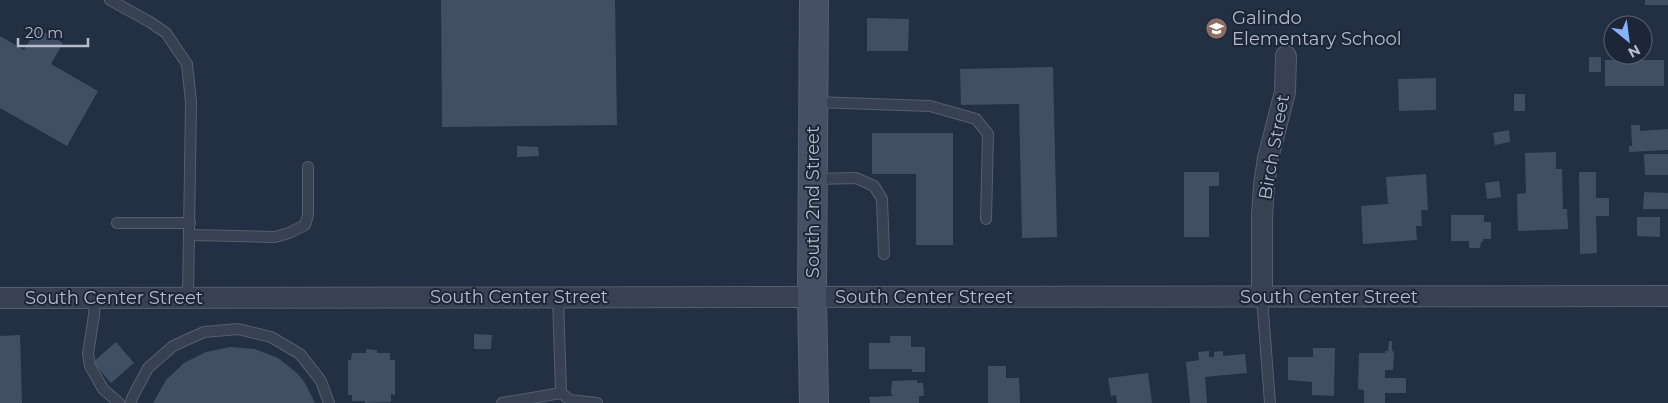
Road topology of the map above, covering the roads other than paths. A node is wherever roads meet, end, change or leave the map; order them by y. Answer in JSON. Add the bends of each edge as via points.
{"nodes":[{"id":1,"x":110,"y":0,"type":"edge"},
{"id":2,"x":814,"y":0,"type":"edge"},
{"id":3,"x":1286,"y":56,"type":"dead end"},
{"id":4,"x":813,"y":102,"type":"junction"},
{"id":5,"x":308,"y":167,"type":"dead end"},
{"id":6,"x":813,"y":179,"type":"junction"},
{"id":7,"x":986,"y":220,"type":"dead end"},
{"id":8,"x":117,"y":223,"type":"dead end"},
{"id":9,"x":190,"y":223,"type":"junction"},
{"id":10,"x":190,"y":235,"type":"junction"},
{"id":11,"x":884,"y":254,"type":"dead end"},
{"id":12,"x":1668,"y":296,"type":"edge"},
{"id":13,"x":558,"y":297,"type":"junction"},
{"id":14,"x":812,"y":297,"type":"junction"},
{"id":15,"x":0,"y":298,"type":"edge"},
{"id":16,"x":95,"y":298,"type":"junction"},
{"id":17,"x":188,"y":298,"type":"junction"},
{"id":18,"x":1262,"y":298,"type":"junction"},
{"id":19,"x":561,"y":393,"type":"junction"},
{"id":20,"x":119,"y":403,"type":"edge"},
{"id":21,"x":131,"y":403,"type":"edge"},
{"id":22,"x":329,"y":403,"type":"edge"},
{"id":23,"x":502,"y":403,"type":"edge"},
{"id":24,"x":597,"y":403,"type":"edge"},
{"id":25,"x":814,"y":403,"type":"edge"},
{"id":26,"x":1270,"y":403,"type":"edge"}],
"edges":[{"from":1,"to":9,"type":"lane","via":[[166,33],[187,64],[191,102]]},
{"from":2,"to":4,"type":"street","name":"South 2nd Street"},
{"from":3,"to":18,"type":"street","name":"Birch Street","via":[[1285,92],[1264,185]]},
{"from":4,"to":6,"type":"street","name":"South 2nd Street"},
{"from":4,"to":7,"type":"lane","via":[[930,106],[976,119],[988,134]]},
{"from":5,"to":10,"type":"lane","via":[[305,225],[275,237]]},
{"from":6,"to":11,"type":"lane","via":[[856,178],[874,186],[882,199]]},
{"from":6,"to":14,"type":"street","name":"South 2nd Street"},
{"from":8,"to":9,"type":"lane"},
{"from":9,"to":10,"type":"lane"},
{"from":10,"to":17,"type":"lane"},
{"from":12,"to":18,"type":"street","name":"South Center Street"},
{"from":13,"to":14,"type":"street","name":"South Center Street"},
{"from":13,"to":17,"type":"street","name":"South Center Street"},
{"from":13,"to":19,"type":"lane"},
{"from":14,"to":18,"type":"street","name":"South Center Street"},
{"from":14,"to":25,"type":"street","name":"South 2nd Street"},
{"from":15,"to":16,"type":"street","name":"South Center Street"},
{"from":16,"to":17,"type":"street","name":"South Center Street"},
{"from":16,"to":20,"type":"lane","via":[[88,354],[90,366],[103,389]]},
{"from":18,"to":26,"type":"lane"},
{"from":19,"to":23,"type":"lane"},
{"from":19,"to":24,"type":"lane","via":[[570,400]]},
{"from":21,"to":22,"type":"lane","via":[[148,368],[173,346],[204,332],[238,329],[271,337],[300,354],[321,381]]}]}
